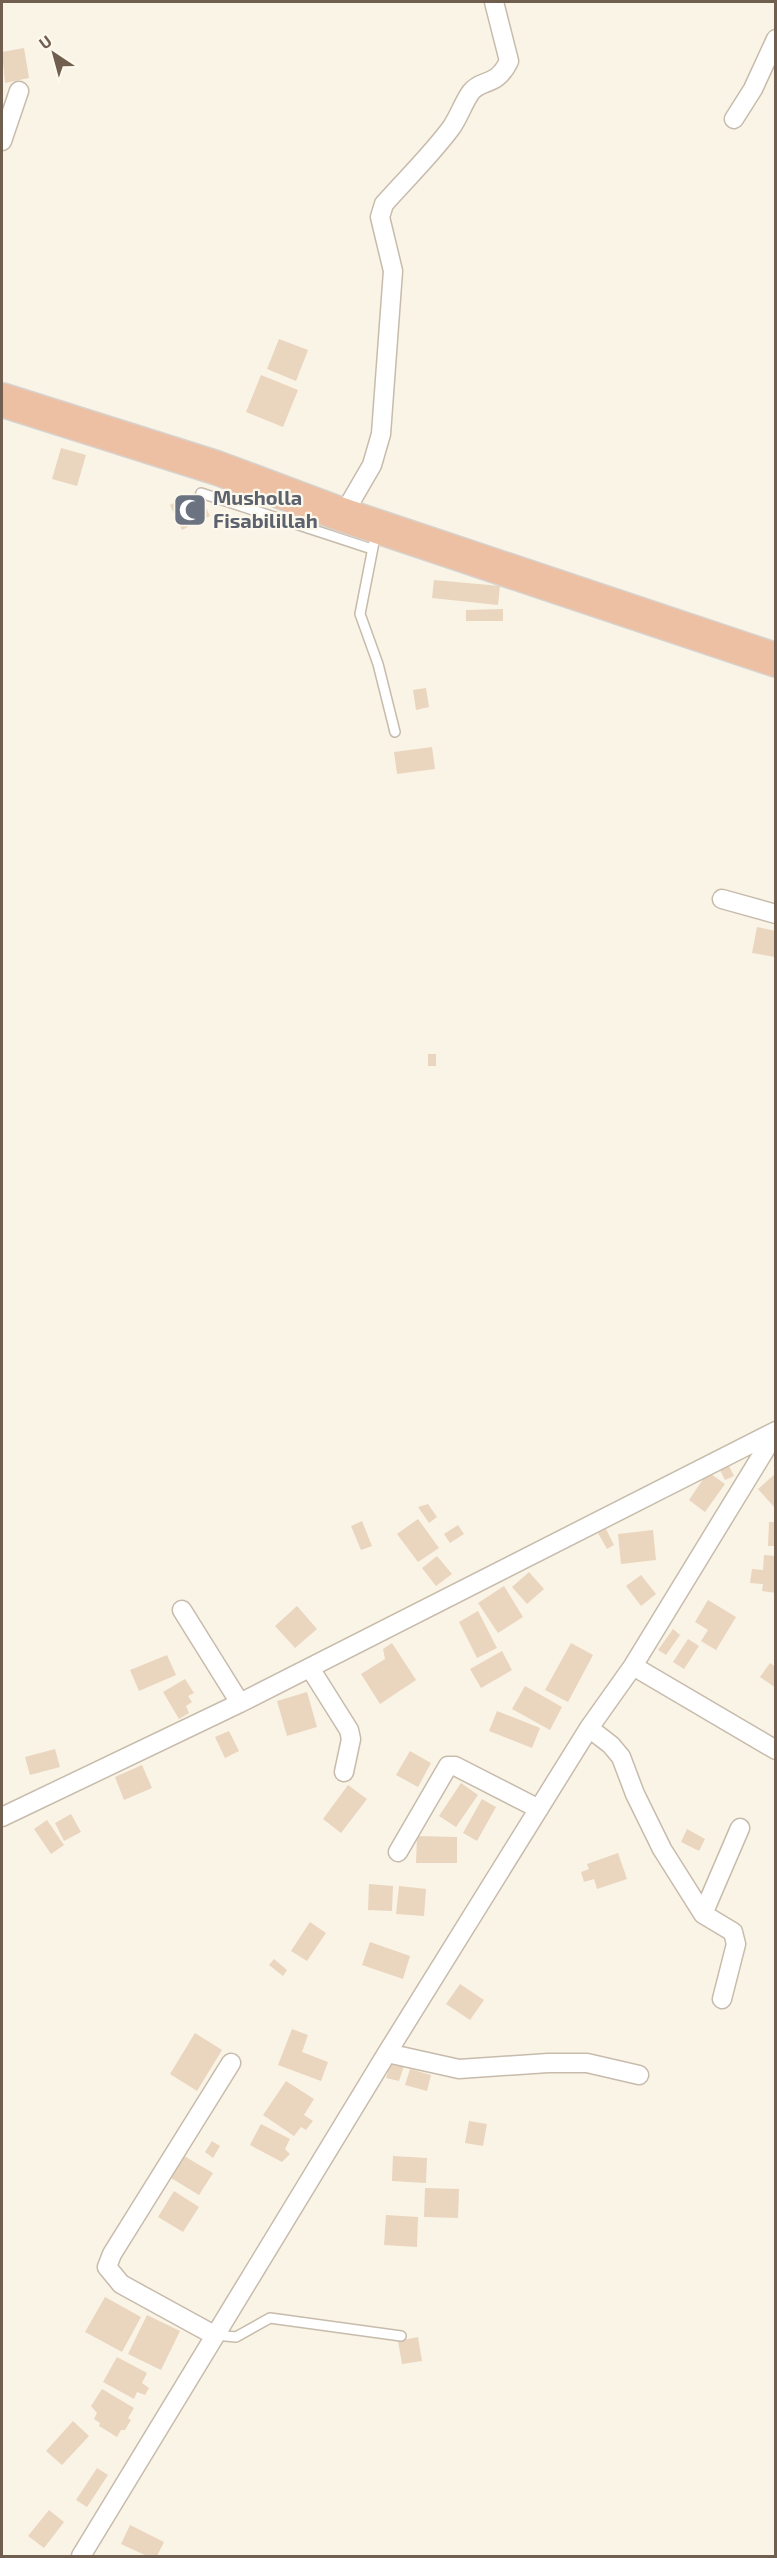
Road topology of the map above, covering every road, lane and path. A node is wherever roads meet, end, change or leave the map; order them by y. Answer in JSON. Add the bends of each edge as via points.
{"nodes":[{"id":1,"x":494,"y":2,"type":"edge"},
{"id":2,"x":772,"y":47,"type":"edge"},
{"id":3,"x":20,"y":91,"type":"dead end"},
{"id":4,"x":734,"y":119,"type":"dead end"},
{"id":5,"x":2,"y":141,"type":"edge"},
{"id":6,"x":2,"y":400,"type":"edge"},
{"id":7,"x":201,"y":493,"type":"dead end"},
{"id":8,"x":343,"y":515,"type":"junction"},
{"id":9,"x":374,"y":538,"type":"junction"},
{"id":10,"x":776,"y":660,"type":"edge"},
{"id":11,"x":395,"y":732,"type":"dead end"},
{"id":12,"x":722,"y":899,"type":"dead end"},
{"id":13,"x":776,"y":914,"type":"edge"},
{"id":14,"x":776,"y":1432,"type":"edge"},
{"id":15,"x":182,"y":1610,"type":"dead end"},
{"id":16,"x":633,"y":1666,"type":"junction"},
{"id":17,"x":310,"y":1668,"type":"junction"},
{"id":18,"x":240,"y":1703,"type":"junction"},
{"id":19,"x":589,"y":1728,"type":"junction"},
{"id":20,"x":776,"y":1750,"type":"edge"},
{"id":21,"x":344,"y":1772,"type":"dead end"},
{"id":22,"x":538,"y":1809,"type":"junction"},
{"id":23,"x":2,"y":1817,"type":"edge"},
{"id":24,"x":740,"y":1828,"type":"dead end"},
{"id":25,"x":398,"y":1852,"type":"dead end"},
{"id":26,"x":703,"y":1914,"type":"junction"},
{"id":27,"x":722,"y":1999,"type":"dead end"},
{"id":28,"x":387,"y":2054,"type":"junction"},
{"id":29,"x":231,"y":2063,"type":"dead end"},
{"id":30,"x":639,"y":2075,"type":"dead end"},
{"id":31,"x":214,"y":2335,"type":"junction"},
{"id":32,"x":400,"y":2336,"type":"dead end"},
{"id":33,"x":81,"y":2556,"type":"edge"}],
"edges":[{"from":1,"to":8,"type":"street","via":[[509,61],[505,70],[496,80],[475,88],[452,126],[381,210],[393,271],[381,434],[372,465]]},
{"from":2,"to":4,"type":"street"},
{"from":3,"to":5,"type":"street"},
{"from":6,"to":8,"type":"highway","via":[[217,468]]},
{"from":7,"to":9,"type":"lane"},
{"from":8,"to":9,"type":"highway"},
{"from":9,"to":10,"type":"highway"},
{"from":9,"to":11,"type":"lane","via":[[360,614],[378,664]]},
{"from":12,"to":13,"type":"street"},
{"from":14,"to":16,"type":"street"},
{"from":14,"to":17,"type":"street"},
{"from":15,"to":18,"type":"street"},
{"from":16,"to":19,"type":"street"},
{"from":16,"to":20,"type":"street"},
{"from":17,"to":18,"type":"street"},
{"from":17,"to":21,"type":"street","via":[[350,1730]]},
{"from":18,"to":23,"type":"street"},
{"from":19,"to":22,"type":"street"},
{"from":19,"to":26,"type":"street","via":[[621,1757],[662,1849]]},
{"from":22,"to":25,"type":"street","via":[[448,1766]]},
{"from":22,"to":28,"type":"street"},
{"from":24,"to":26,"type":"street"},
{"from":26,"to":27,"type":"street","via":[[733,1932],[735,1938]]},
{"from":28,"to":30,"type":"street","via":[[459,2069],[588,2063]]},
{"from":28,"to":31,"type":"street"},
{"from":29,"to":31,"type":"street","via":[[107,2267],[121,2284]]},
{"from":31,"to":32,"type":"lane","via":[[236,2337],[270,2318]]},
{"from":31,"to":33,"type":"street"}]}
